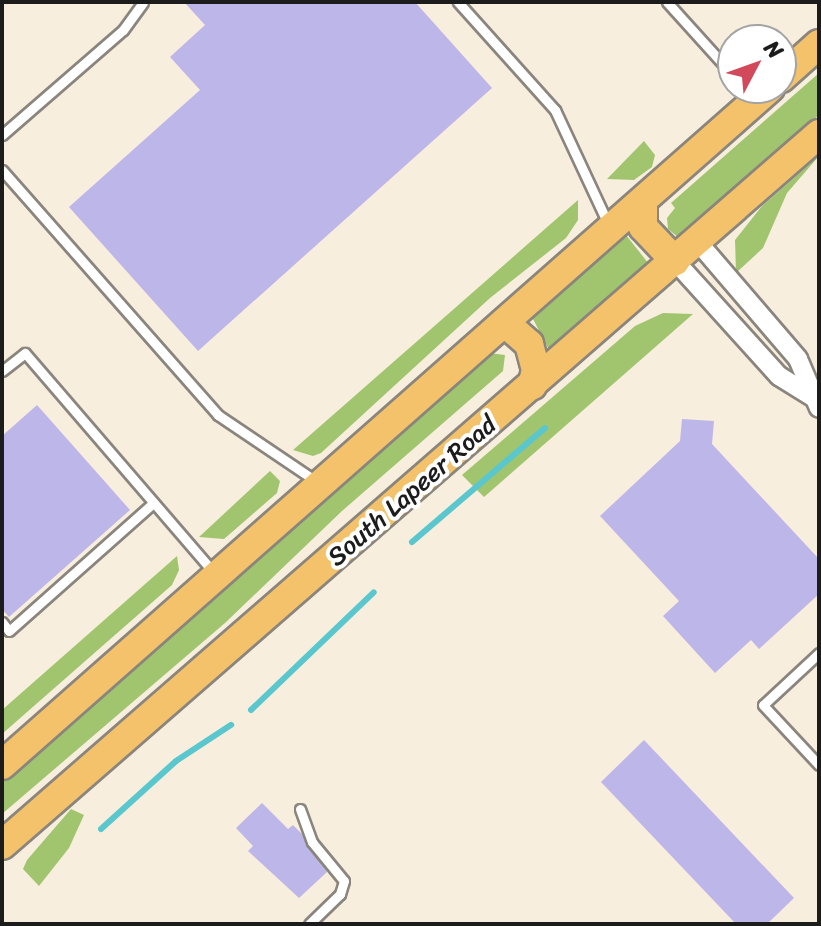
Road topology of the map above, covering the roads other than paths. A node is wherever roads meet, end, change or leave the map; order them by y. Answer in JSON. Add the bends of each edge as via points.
{"nodes":[{"id":1,"x":143,"y":2,"type":"edge"},
{"id":2,"x":458,"y":2,"type":"edge"},
{"id":3,"x":667,"y":2,"type":"edge"},
{"id":4,"x":819,"y":44,"type":"edge"},
{"id":5,"x":717,"y":57,"type":"edge"},
{"id":6,"x":797,"y":64,"type":"edge"},
{"id":7,"x":744,"y":104,"type":"edge"},
{"id":8,"x":819,"y":134,"type":"edge"},
{"id":9,"x":2,"y":135,"type":"edge"},
{"id":10,"x":2,"y":170,"type":"edge"},
{"id":11,"x":643,"y":201,"type":"junction"},
{"id":12,"x":610,"y":230,"type":"junction"},
{"id":13,"x":697,"y":241,"type":"junction"},
{"id":14,"x":675,"y":261,"type":"junction"},
{"id":15,"x":505,"y":323,"type":"junction"},
{"id":16,"x":2,"y":371,"type":"edge"},
{"id":17,"x":532,"y":386,"type":"junction"},
{"id":18,"x":816,"y":402,"type":"edge"},
{"id":19,"x":321,"y":484,"type":"junction"},
{"id":20,"x":153,"y":503,"type":"junction"},
{"id":21,"x":217,"y":576,"type":"junction"},
{"id":22,"x":2,"y":622,"type":"edge"},
{"id":23,"x":819,"y":653,"type":"edge"},
{"id":24,"x":2,"y":765,"type":"edge"},
{"id":25,"x":819,"y":765,"type":"edge"},
{"id":26,"x":300,"y":809,"type":"dead end"},
{"id":27,"x":2,"y":845,"type":"edge"},
{"id":28,"x":309,"y":924,"type":"edge"}],
"edges":[{"from":1,"to":9,"type":"lane","via":[[123,30]]},
{"from":2,"to":12,"type":"lane","via":[[555,110]]},
{"from":3,"to":5,"type":"lane"},
{"from":4,"to":6,"type":"main road"},
{"from":7,"to":11,"type":"main road"},
{"from":8,"to":13,"type":"main road","name":"South Lapeer Road"},
{"from":10,"to":19,"type":"lane","via":[[218,415]]},
{"from":11,"to":12,"type":"main road"},
{"from":11,"to":14,"type":"main road","via":[[643,227]]},
{"from":12,"to":15,"type":"main road"},
{"from":13,"to":14,"type":"main road","name":"South Lapeer Road"},
{"from":13,"to":18,"type":"street","via":[[798,359]]},
{"from":14,"to":17,"type":"main road","name":"South Lapeer Road"},
{"from":14,"to":18,"type":"street","via":[[779,376]]},
{"from":15,"to":17,"type":"main road","via":[[529,344],[536,370]]},
{"from":15,"to":19,"type":"main road"},
{"from":16,"to":20,"type":"lane","via":[[25,353]]},
{"from":17,"to":27,"type":"main road","name":"South Lapeer Road"},
{"from":19,"to":21,"type":"main road"},
{"from":20,"to":21,"type":"lane"},
{"from":20,"to":22,"type":"lane","via":[[9,631]]},
{"from":21,"to":24,"type":"main road"},
{"from":23,"to":25,"type":"lane","via":[[763,705]]},
{"from":26,"to":28,"type":"lane","via":[[312,842],[344,881],[340,894]]}]}
